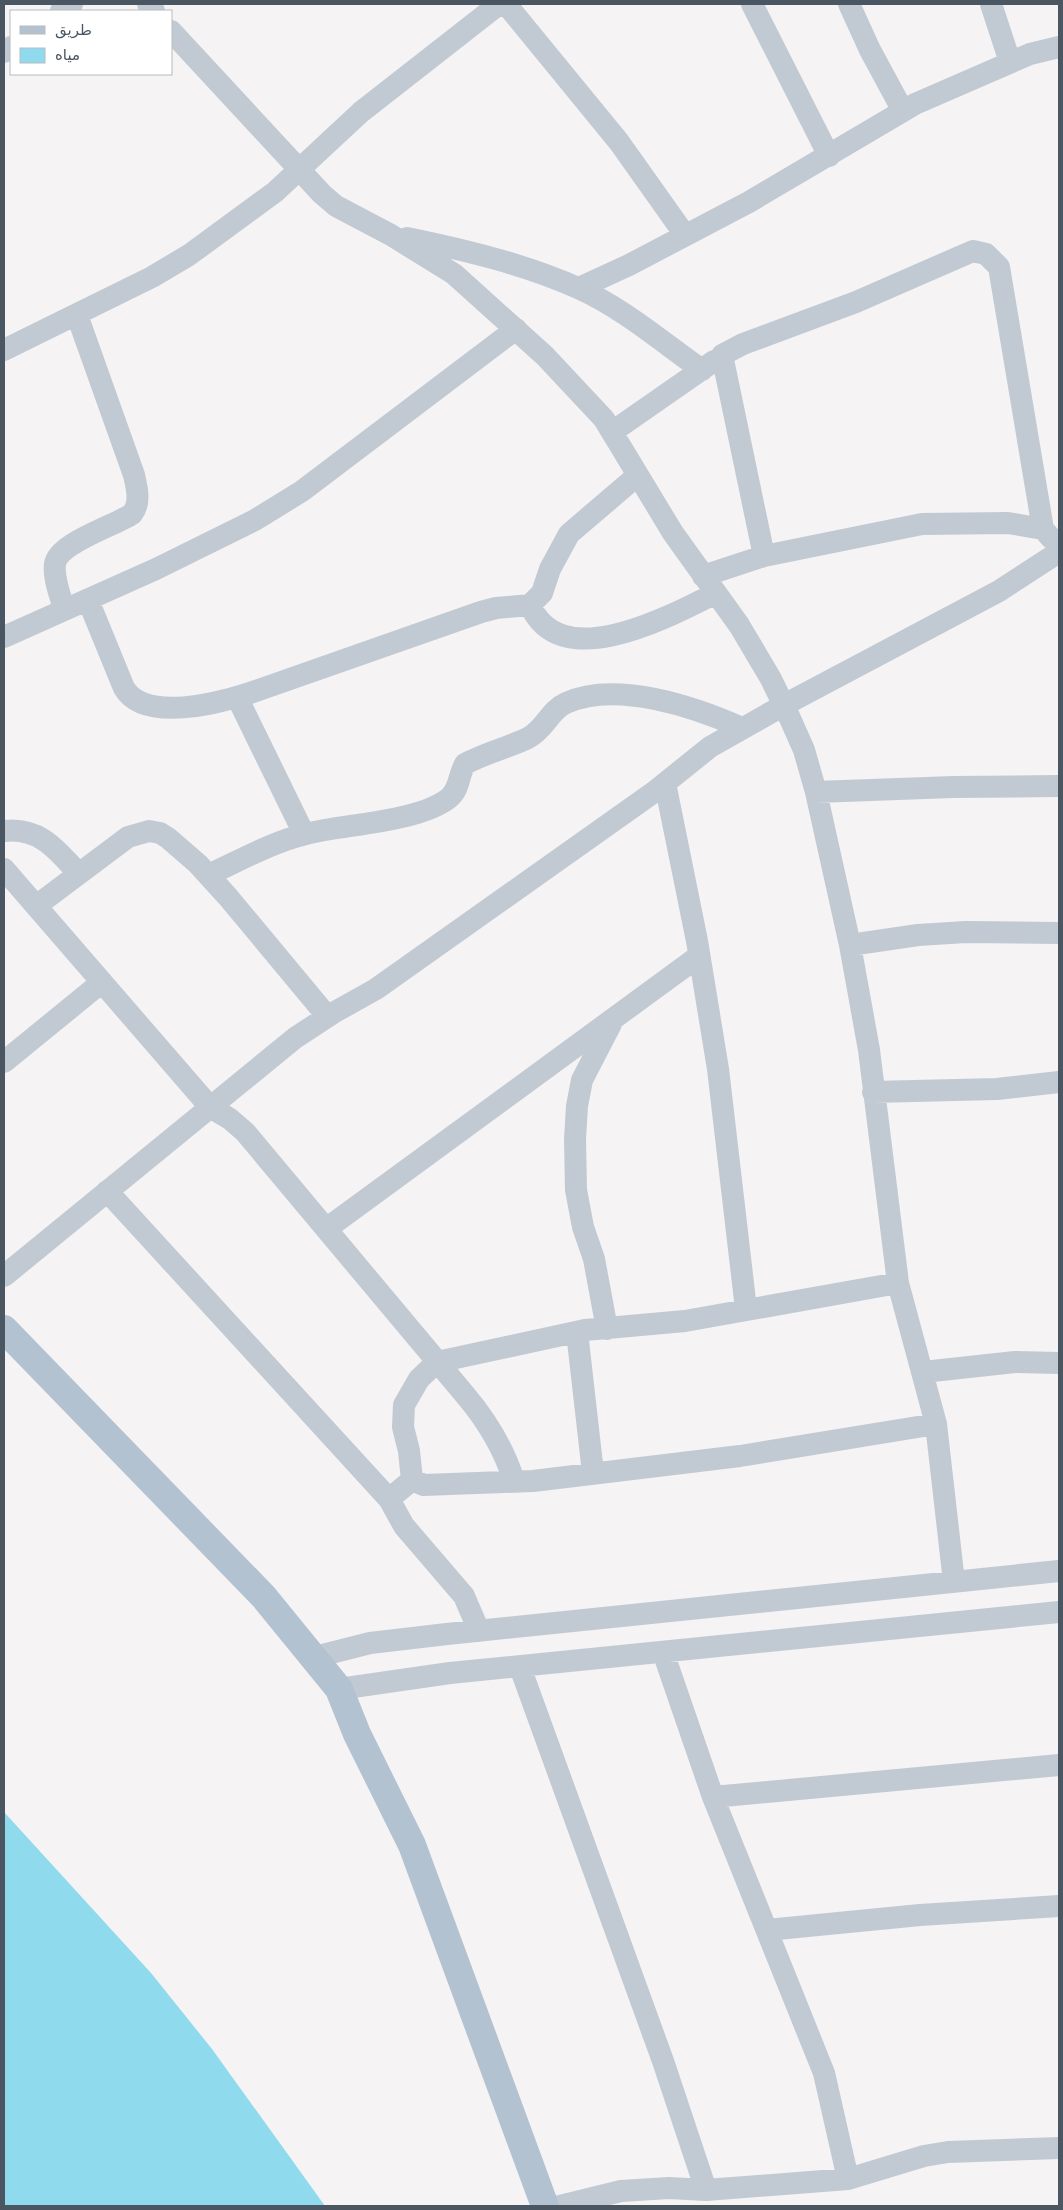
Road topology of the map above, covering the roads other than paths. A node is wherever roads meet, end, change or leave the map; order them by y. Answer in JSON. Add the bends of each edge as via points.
{"nodes":[{"id":1,"x":499,"y":4,"type":"edge"},
{"id":2,"x":506,"y":4,"type":"edge"},
{"id":3,"x":752,"y":4,"type":"edge"},
{"id":4,"x":849,"y":4,"type":"edge"},
{"id":5,"x":991,"y":4,"type":"edge"},
{"id":6,"x":172,"y":32,"type":"edge"},
{"id":7,"x":1059,"y":47,"type":"edge"},
{"id":8,"x":1010,"y":62,"type":"junction"},
{"id":9,"x":903,"y":111,"type":"junction"},
{"id":10,"x":829,"y":156,"type":"junction"},
{"id":11,"x":299,"y":169,"type":"junction"},
{"id":12,"x":391,"y":234,"type":"junction"},
{"id":13,"x":685,"y":235,"type":"junction"},
{"id":14,"x":579,"y":288,"type":"junction"},
{"id":15,"x":77,"y":315,"type":"junction"},
{"id":16,"x":516,"y":329,"type":"junction"},
{"id":17,"x":4,"y":350,"type":"edge"},
{"id":18,"x":722,"y":355,"type":"junction"},
{"id":19,"x":702,"y":370,"type":"junction"},
{"id":20,"x":612,"y":432,"type":"junction"},
{"id":21,"x":638,"y":475,"type":"junction"},
{"id":22,"x":1043,"y":529,"type":"junction"},
{"id":23,"x":1059,"y":547,"type":"edge"},
{"id":24,"x":1059,"y":552,"type":"edge"},
{"id":25,"x":764,"y":556,"type":"junction"},
{"id":26,"x":710,"y":585,"type":"junction"},
{"id":27,"x":88,"y":600,"type":"junction"},
{"id":28,"x":530,"y":605,"type":"junction"},
{"id":29,"x":64,"y":610,"type":"junction"},
{"id":30,"x":4,"y":638,"type":"edge"},
{"id":31,"x":237,"y":697,"type":"junction"},
{"id":32,"x":784,"y":705,"type":"junction"},
{"id":33,"x":742,"y":728,"type":"junction"},
{"id":34,"x":665,"y":783,"type":"junction"},
{"id":35,"x":1059,"y":786,"type":"edge"},
{"id":36,"x":816,"y":792,"type":"junction"},
{"id":37,"x":4,"y":831,"type":"edge"},
{"id":38,"x":304,"y":834,"type":"junction"},
{"id":39,"x":4,"y":869,"type":"edge"},
{"id":40,"x":79,"y":874,"type":"junction"},
{"id":41,"x":208,"y":875,"type":"junction"},
{"id":42,"x":36,"y":906,"type":"junction"},
{"id":43,"x":1059,"y":933,"type":"edge"},
{"id":44,"x":850,"y":945,"type":"junction"},
{"id":45,"x":699,"y":956,"type":"junction"},
{"id":46,"x":102,"y":982,"type":"junction"},
{"id":47,"x":328,"y":1016,"type":"junction"},
{"id":48,"x":613,"y":1018,"type":"junction"},
{"id":49,"x":4,"y":1062,"type":"edge"},
{"id":50,"x":1059,"y":1082,"type":"edge"},
{"id":51,"x":873,"y":1092,"type":"junction"},
{"id":52,"x":210,"y":1107,"type":"junction"},
{"id":53,"x":106,"y":1191,"type":"junction"},
{"id":54,"x":326,"y":1229,"type":"junction"},
{"id":55,"x":4,"y":1276,"type":"edge"},
{"id":56,"x":898,"y":1283,"type":"junction"},
{"id":57,"x":746,"y":1309,"type":"junction"},
{"id":58,"x":4,"y":1329,"type":"edge"},
{"id":59,"x":607,"y":1329,"type":"junction"},
{"id":60,"x":577,"y":1332,"type":"junction"},
{"id":61,"x":437,"y":1362,"type":"junction"},
{"id":62,"x":1059,"y":1363,"type":"edge"},
{"id":63,"x":923,"y":1372,"type":"junction"},
{"id":64,"x":936,"y":1424,"type":"junction"},
{"id":65,"x":593,"y":1474,"type":"junction"},
{"id":66,"x":412,"y":1480,"type":"junction"},
{"id":67,"x":514,"y":1481,"type":"junction"},
{"id":68,"x":389,"y":1499,"type":"junction"},
{"id":69,"x":1059,"y":1572,"type":"edge"},
{"id":70,"x":954,"y":1582,"type":"junction"},
{"id":71,"x":1059,"y":1612,"type":"edge"},
{"id":72,"x":479,"y":1631,"type":"junction"},
{"id":73,"x":663,"y":1652,"type":"junction"},
{"id":74,"x":311,"y":1658,"type":"junction"},
{"id":75,"x":520,"y":1667,"type":"junction"},
{"id":76,"x":339,"y":1689,"type":"junction"},
{"id":77,"x":1059,"y":1765,"type":"edge"},
{"id":78,"x":713,"y":1797,"type":"junction"},
{"id":79,"x":1059,"y":1906,"type":"edge"},
{"id":80,"x":767,"y":1930,"type":"junction"},
{"id":81,"x":1059,"y":2148,"type":"edge"},
{"id":82,"x":848,"y":2179,"type":"junction"},
{"id":83,"x":706,"y":2190,"type":"junction"},
{"id":84,"x":545,"y":2206,"type":"edge"},
{"id":85,"x":560,"y":2206,"type":"edge"}],
"edges":[{"from":1,"to":11,"type":"street","via":[[361,112]]},
{"from":2,"to":13,"type":"street","via":[[619,142]]},
{"from":3,"to":10,"type":"street"},
{"from":4,"to":9,"type":"street"},
{"from":5,"to":8,"type":"street"},
{"from":6,"to":11,"type":"street"},
{"from":7,"to":8,"type":"street"},
{"from":8,"to":9,"type":"street"},
{"from":9,"to":10,"type":"street"},
{"from":10,"to":13,"type":"street"},
{"from":11,"to":12,"type":"street","via":[[336,206]]},
{"from":11,"to":15,"type":"street","via":[[275,192],[189,255]]},
{"from":12,"to":14,"type":"street","via":[[487,256]]},
{"from":12,"to":16,"type":"street","via":[[454,274]]},
{"from":13,"to":14,"type":"street"},
{"from":14,"to":19,"type":"street","via":[[611,306]]},
{"from":15,"to":17,"type":"street"},
{"from":15,"to":29,"type":"street","via":[[134,475],[138,497],[132,514],[68,547],[58,557],[55,568]]},
{"from":16,"to":20,"type":"street","via":[[604,419]]},
{"from":16,"to":27,"type":"street","via":[[302,491],[255,520]]},
{"from":18,"to":19,"type":"street"},
{"from":18,"to":22,"type":"street","via":[[743,344],[856,302],[968,252],[986,254],[998,267]]},
{"from":18,"to":25,"type":"street"},
{"from":19,"to":20,"type":"street"},
{"from":20,"to":21,"type":"street"},
{"from":21,"to":26,"type":"street","via":[[673,534]]},
{"from":21,"to":28,"type":"street","via":[[568,534],[542,593]]},
{"from":22,"to":23,"type":"street"},
{"from":22,"to":25,"type":"street","via":[[1008,523],[922,524]]},
{"from":24,"to":32,"type":"street","via":[[999,590]]},
{"from":25,"to":26,"type":"street"},
{"from":26,"to":28,"type":"street","via":[[644,628],[614,636],[579,638],[550,630],[536,618]]},
{"from":26,"to":32,"type":"street","via":[[739,626]]},
{"from":27,"to":29,"type":"street"},
{"from":27,"to":31,"type":"street","via":[[124,688],[139,703],[184,707]]},
{"from":28,"to":31,"type":"street","via":[[481,612]]},
{"from":29,"to":30,"type":"street"},
{"from":31,"to":38,"type":"street"},
{"from":32,"to":33,"type":"street"},
{"from":32,"to":36,"type":"street","via":[[804,750]]},
{"from":33,"to":34,"type":"street","via":[[710,747]]},
{"from":33,"to":38,"type":"street","via":[[715,716],[663,701],[618,694],[577,699],[559,707],[540,730],[527,738],[465,764],[455,792],[444,802],[414,814]]},
{"from":34,"to":45,"type":"street"},
{"from":34,"to":47,"type":"street","via":[[376,989]]},
{"from":35,"to":36,"type":"street","via":[[953,786]]},
{"from":36,"to":44,"type":"street"},
{"from":37,"to":40,"type":"street","via":[[23,831],[41,837],[51,843]]},
{"from":38,"to":41,"type":"street"},
{"from":39,"to":42,"type":"street"},
{"from":40,"to":41,"type":"street","via":[[128,836],[149,831],[168,838]]},
{"from":40,"to":42,"type":"street"},
{"from":41,"to":47,"type":"street"},
{"from":42,"to":46,"type":"street"},
{"from":43,"to":44,"type":"street","via":[[966,932]]},
{"from":44,"to":51,"type":"street","via":[[869,1050]]},
{"from":45,"to":48,"type":"street"},
{"from":45,"to":57,"type":"street","via":[[720,1088]]},
{"from":46,"to":49,"type":"street"},
{"from":46,"to":52,"type":"street"},
{"from":47,"to":52,"type":"street","via":[[295,1038]]},
{"from":48,"to":54,"type":"street"},
{"from":48,"to":59,"type":"street","via":[[582,1080],[574,1139],[576,1190],[596,1268]]},
{"from":50,"to":51,"type":"street","via":[[997,1089]]},
{"from":51,"to":56,"type":"street"},
{"from":52,"to":53,"type":"street"},
{"from":52,"to":54,"type":"street","via":[[245,1132]]},
{"from":53,"to":55,"type":"street"},
{"from":53,"to":68,"type":"street"},
{"from":54,"to":61,"type":"street"},
{"from":56,"to":57,"type":"street"},
{"from":56,"to":63,"type":"street"},
{"from":57,"to":59,"type":"street","via":[[685,1321]]},
{"from":58,"to":74,"type":"main road","via":[[264,1597]]},
{"from":59,"to":60,"type":"street"},
{"from":60,"to":61,"type":"street"},
{"from":60,"to":65,"type":"street"},
{"from":61,"to":66,"type":"street","via":[[419,1379],[404,1405],[403,1427]]},
{"from":61,"to":67,"type":"street","via":[[482,1414]]},
{"from":62,"to":63,"type":"street","via":[[1015,1362]]},
{"from":63,"to":64,"type":"street"},
{"from":64,"to":65,"type":"street","via":[[740,1456]]},
{"from":64,"to":70,"type":"street"},
{"from":65,"to":67,"type":"street"},
{"from":66,"to":67,"type":"street","via":[[424,1485]]},
{"from":66,"to":68,"type":"street"},
{"from":68,"to":72,"type":"street","via":[[404,1526],[464,1596]]},
{"from":69,"to":70,"type":"street"},
{"from":70,"to":72,"type":"street"},
{"from":71,"to":73,"type":"street"},
{"from":72,"to":74,"type":"street","via":[[370,1644]]},
{"from":73,"to":75,"type":"street"},
{"from":73,"to":78,"type":"street"},
{"from":74,"to":76,"type":"main road"},
{"from":75,"to":76,"type":"street"},
{"from":75,"to":83,"type":"street","via":[[663,2061]]},
{"from":76,"to":84,"type":"main road","via":[[357,1734],[412,1845]]},
{"from":77,"to":78,"type":"street"},
{"from":78,"to":80,"type":"street"},
{"from":79,"to":80,"type":"street","via":[[928,1914]]},
{"from":80,"to":82,"type":"street","via":[[824,2073]]},
{"from":81,"to":82,"type":"street","via":[[948,2152]]},
{"from":82,"to":83,"type":"street"},
{"from":83,"to":85,"type":"street","via":[[621,2191]]}]}
